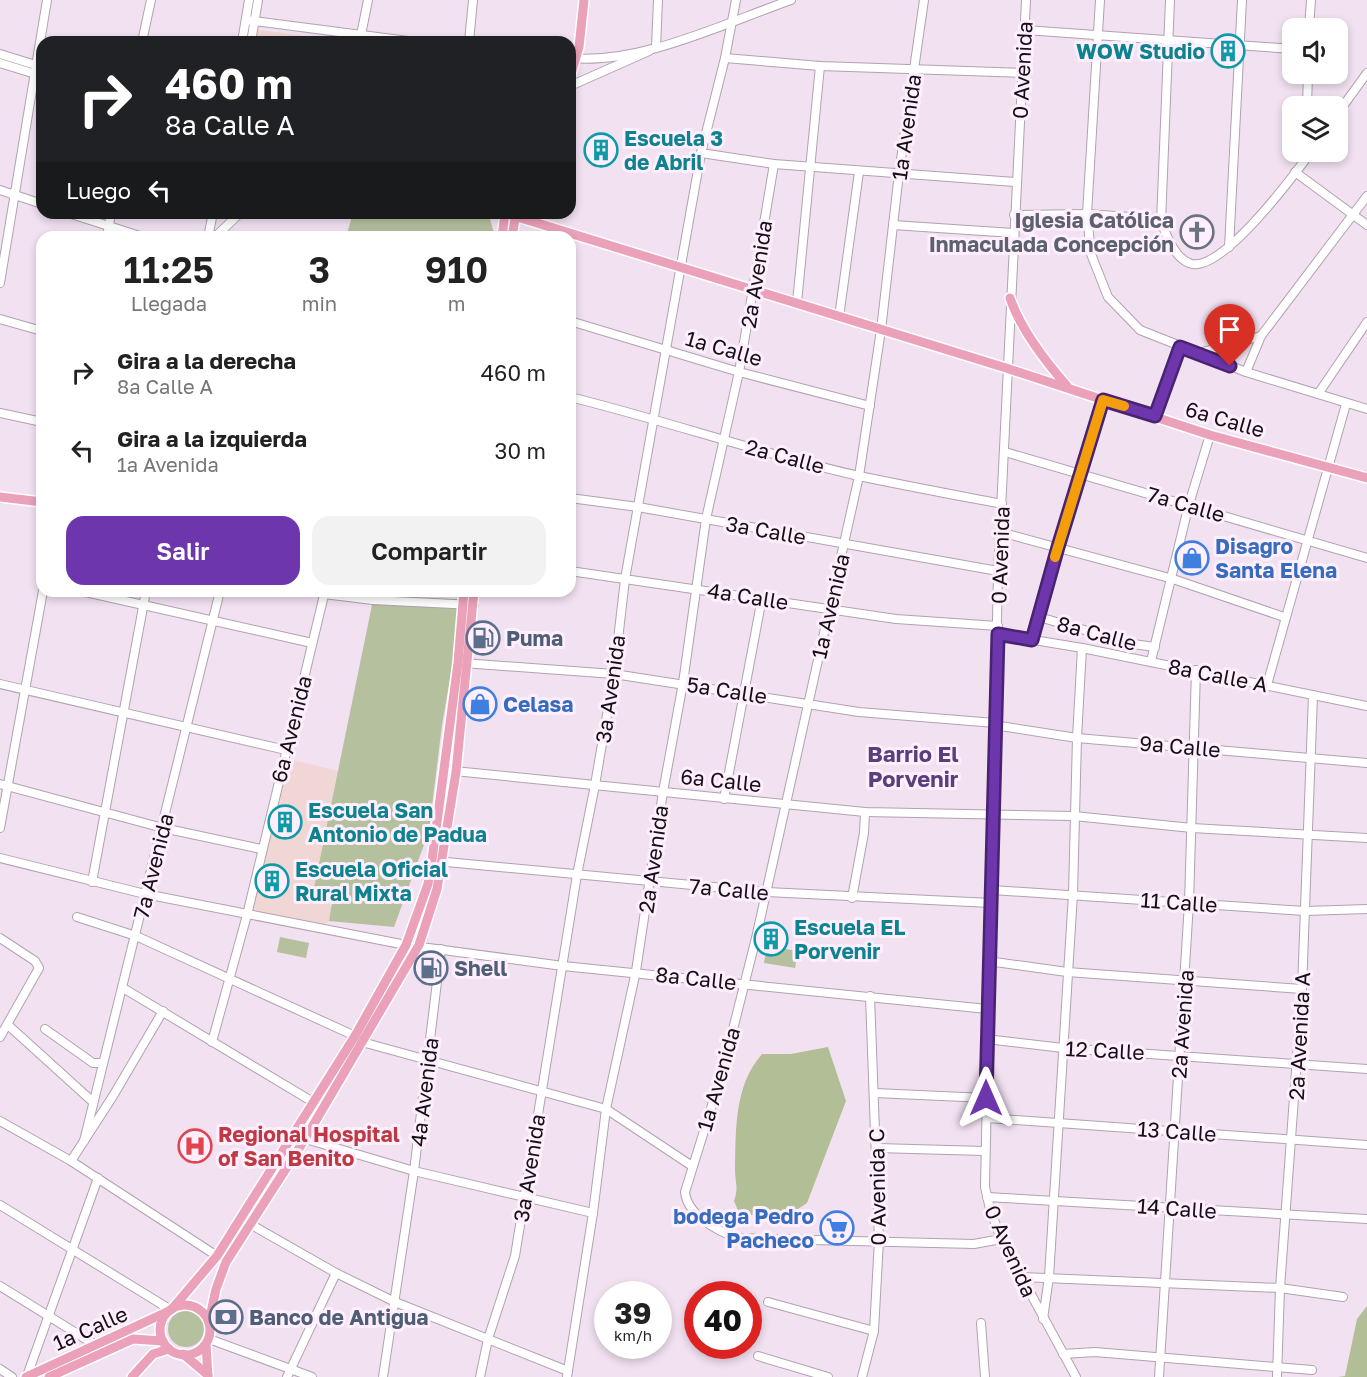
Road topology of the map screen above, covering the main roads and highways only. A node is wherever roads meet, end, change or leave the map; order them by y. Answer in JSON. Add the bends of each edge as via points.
{"nodes":[{"id":1,"x":584,"y":0,"type":"edge"},
{"id":2,"x":576,"y":42,"type":"edge"},
{"id":3,"x":525,"y":219,"type":"edge"},
{"id":4,"x":563,"y":231,"type":"edge"},
{"id":5,"x":576,"y":235,"type":"edge"},
{"id":6,"x":1010,"y":298,"type":"road end"},
{"id":7,"x":1068,"y":388,"type":"junction"},
{"id":8,"x":1367,"y":478,"type":"edge"},
{"id":9,"x":0,"y":497,"type":"edge"},
{"id":10,"x":36,"y":501,"type":"edge"},
{"id":11,"x":464,"y":597,"type":"edge"},
{"id":12,"x":474,"y":597,"type":"edge"},
{"id":13,"x":437,"y":861,"type":"junction"},
{"id":14,"x":359,"y":1039,"type":"junction"},
{"id":15,"x":171,"y":1310,"type":"junction"},
{"id":16,"x":209,"y":1322,"type":"junction"},
{"id":17,"x":207,"y":1341,"type":"junction"},
{"id":18,"x":166,"y":1345,"type":"junction"},
{"id":19,"x":183,"y":1354,"type":"junction"},
{"id":20,"x":208,"y":1376,"type":"edge"},
{"id":21,"x":26,"y":1377,"type":"edge"},
{"id":22,"x":50,"y":1377,"type":"edge"},
{"id":23,"x":132,"y":1377,"type":"edge"}],
"edges":[{"from":1,"to":2,"type":"main road"},
{"from":3,"to":4,"type":"main road","name":"6a Calle"},
{"from":5,"to":7,"type":"main road","name":"6a Calle"},
{"from":6,"to":7,"type":"main road","via":[[1049,366]]},
{"from":7,"to":8,"type":"main road","name":"6a Calle","via":[[1210,435]]},
{"from":9,"to":10,"type":"main road"},
{"from":11,"to":13,"type":"main road"},
{"from":12,"to":13,"type":"main road","via":[[456,772]]},
{"from":13,"to":14,"type":"main road","via":[[406,945]]},
{"from":13,"to":14,"type":"main road","via":[[437,889],[419,945]]},
{"from":14,"to":15,"type":"main road","via":[[313,1102],[217,1256]]},
{"from":14,"to":16,"type":"main road","via":[[305,1139],[223,1269]]},
{"from":15,"to":16,"type":"main road","via":[[188,1305],[197,1308]]},
{"from":15,"to":18,"type":"main road","via":[[160,1328]]},
{"from":15,"to":21,"type":"main road","name":"1a Calle"},
{"from":16,"to":17,"type":"main road"},
{"from":17,"to":19,"type":"main road","via":[[196,1352]]},
{"from":17,"to":20,"type":"main road"},
{"from":18,"to":19,"type":"main road"},
{"from":18,"to":22,"type":"main road","name":"1a Calle","via":[[133,1339]]},
{"from":18,"to":23,"type":"main road"},
{"from":19,"to":20,"type":"main road"}]}
